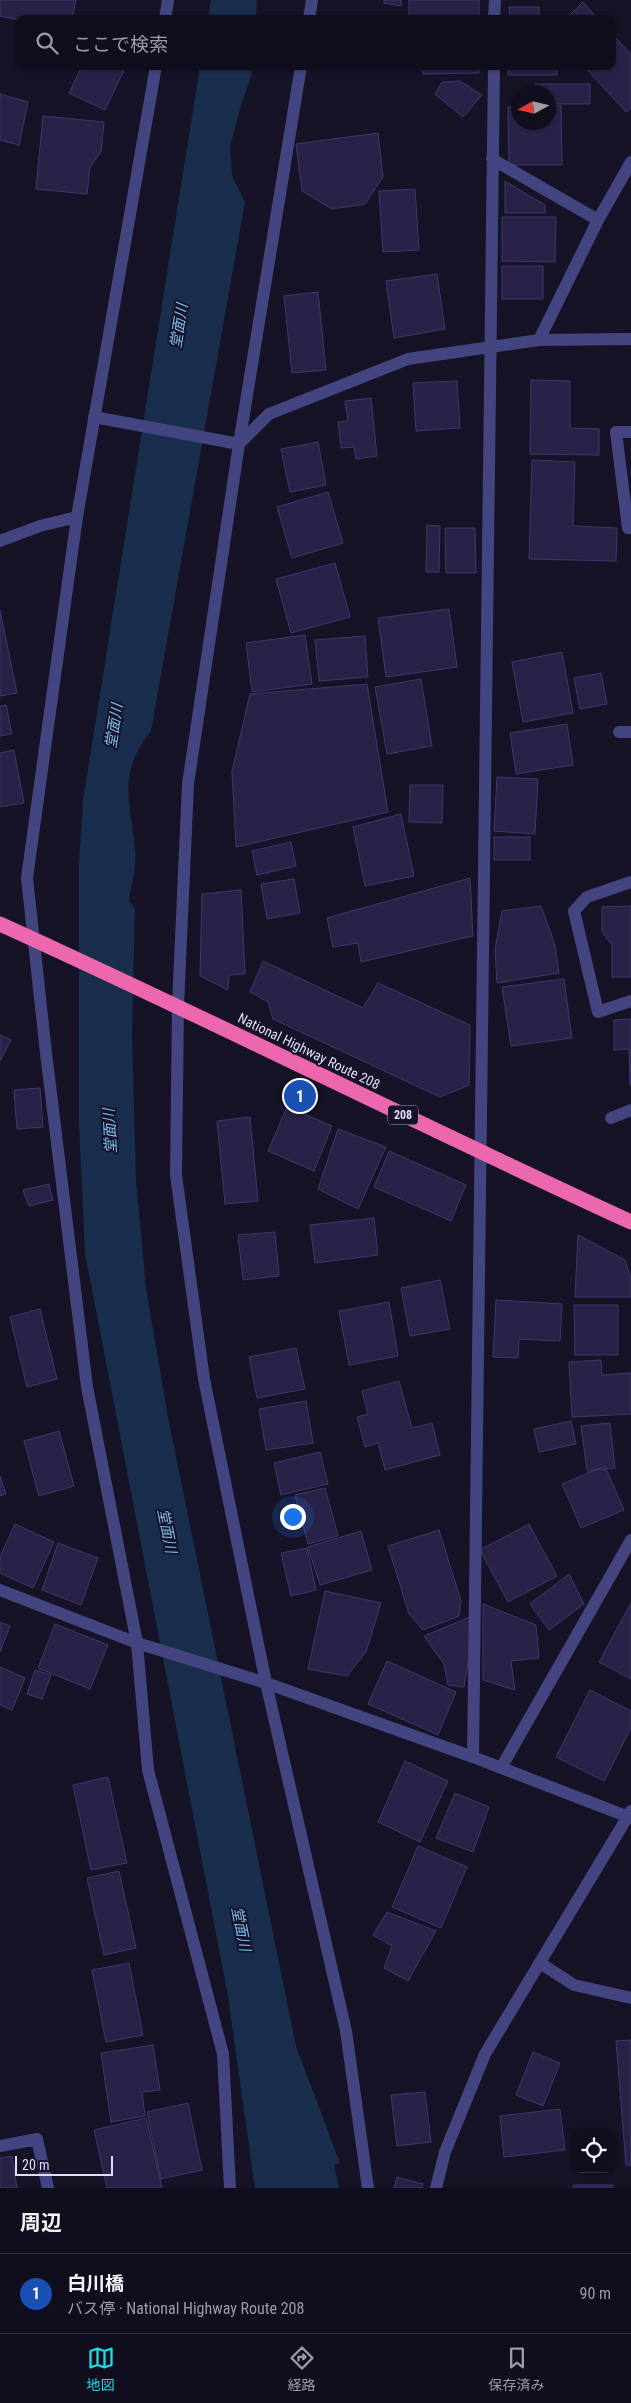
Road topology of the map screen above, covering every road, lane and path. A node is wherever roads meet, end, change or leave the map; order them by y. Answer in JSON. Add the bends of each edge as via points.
{"nodes":[{"id":1,"x":168,"y":0,"type":"edge"},
{"id":2,"x":312,"y":0,"type":"edge"},
{"id":3,"x":495,"y":0,"type":"edge"},
{"id":4,"x":165,"y":15,"type":"edge"},
{"id":5,"x":310,"y":15,"type":"edge"},
{"id":6,"x":494,"y":15,"type":"edge"},
{"id":7,"x":155,"y":70,"type":"edge"},
{"id":8,"x":300,"y":70,"type":"edge"},
{"id":9,"x":494,"y":70,"type":"edge"},
{"id":10,"x":492,"y":159,"type":"junction"},
{"id":11,"x":631,"y":162,"type":"edge"},
{"id":12,"x":598,"y":220,"type":"junction"},
{"id":13,"x":631,"y":339,"type":"edge"},
{"id":14,"x":539,"y":340,"type":"junction"},
{"id":15,"x":489,"y":346,"type":"junction"},
{"id":16,"x":94,"y":417,"type":"junction"},
{"id":17,"x":631,"y":432,"type":"edge"},
{"id":18,"x":239,"y":444,"type":"junction"},
{"id":19,"x":77,"y":517,"type":"junction"},
{"id":20,"x":631,"y":528,"type":"edge"},
{"id":21,"x":0,"y":541,"type":"edge"},
{"id":22,"x":631,"y":882,"type":"edge"},
{"id":23,"x":0,"y":924,"type":"edge"},
{"id":24,"x":35,"y":940,"type":"junction"},
{"id":25,"x":631,"y":1001,"type":"edge"},
{"id":26,"x":178,"y":1005,"type":"junction"},
{"id":27,"x":631,"y":1110,"type":"edge"},
{"id":28,"x":611,"y":1118,"type":"dead end"},
{"id":29,"x":479,"y":1152,"type":"junction"},
{"id":30,"x":631,"y":1222,"type":"edge"},
{"id":31,"x":631,"y":1540,"type":"edge"},
{"id":32,"x":0,"y":1590,"type":"edge"},
{"id":33,"x":137,"y":1643,"type":"junction"},
{"id":34,"x":266,"y":1684,"type":"junction"},
{"id":35,"x":473,"y":1757,"type":"junction"},
{"id":36,"x":502,"y":1768,"type":"junction"},
{"id":37,"x":630,"y":1815,"type":"edge"},
{"id":38,"x":540,"y":1963,"type":"junction"},
{"id":39,"x":631,"y":1998,"type":"edge"},
{"id":40,"x":0,"y":2146,"type":"edge"},
{"id":41,"x":48,"y":2188,"type":"edge"},
{"id":42,"x":230,"y":2188,"type":"edge"},
{"id":43,"x":368,"y":2188,"type":"edge"},
{"id":44,"x":436,"y":2188,"type":"edge"}],
"edges":[{"from":1,"to":4,"type":"street"},
{"from":2,"to":5,"type":"street"},
{"from":3,"to":6,"type":"street"},
{"from":7,"to":16,"type":"street"},
{"from":8,"to":18,"type":"street"},
{"from":9,"to":10,"type":"street"},
{"from":10,"to":12,"type":"street"},
{"from":10,"to":15,"type":"street"},
{"from":11,"to":12,"type":"street"},
{"from":12,"to":14,"type":"street"},
{"from":13,"to":14,"type":"street"},
{"from":14,"to":15,"type":"street"},
{"from":15,"to":18,"type":"street","via":[[408,359],[269,414]]},
{"from":15,"to":29,"type":"street"},
{"from":16,"to":18,"type":"street"},
{"from":16,"to":19,"type":"street"},
{"from":17,"to":20,"type":"street","via":[[616,432],[628,528]]},
{"from":18,"to":26,"type":"street","via":[[188,784]]},
{"from":19,"to":21,"type":"street"},
{"from":19,"to":24,"type":"street","via":[[27,878]]},
{"from":22,"to":25,"type":"street","via":[[587,897],[574,911],[598,1012]]},
{"from":23,"to":24,"type":"highway","name":"National Highway Route 208","number":"208"},
{"from":24,"to":26,"type":"highway","name":"National Highway Route 208","number":"208"},
{"from":24,"to":33,"type":"street","via":[[86,1387]]},
{"from":26,"to":29,"type":"highway","name":"National Highway Route 208","number":"208"},
{"from":26,"to":34,"type":"street","via":[[178,1185],[204,1379]]},
{"from":27,"to":28,"type":"street"},
{"from":29,"to":30,"type":"highway","name":"National Highway Route 208","number":"208"},
{"from":29,"to":35,"type":"street"},
{"from":31,"to":36,"type":"street"},
{"from":32,"to":33,"type":"street"},
{"from":33,"to":34,"type":"street"},
{"from":33,"to":42,"type":"street","via":[[148,1770],[223,2054]]},
{"from":34,"to":35,"type":"street"},
{"from":34,"to":43,"type":"street","via":[[346,2031]]},
{"from":35,"to":36,"type":"street"},
{"from":36,"to":37,"type":"street"},
{"from":37,"to":38,"type":"street"},
{"from":38,"to":39,"type":"street","via":[[574,1984]]},
{"from":38,"to":44,"type":"street","via":[[485,2054],[445,2152]]},
{"from":40,"to":41,"type":"street","via":[[36,2139]]}]}
